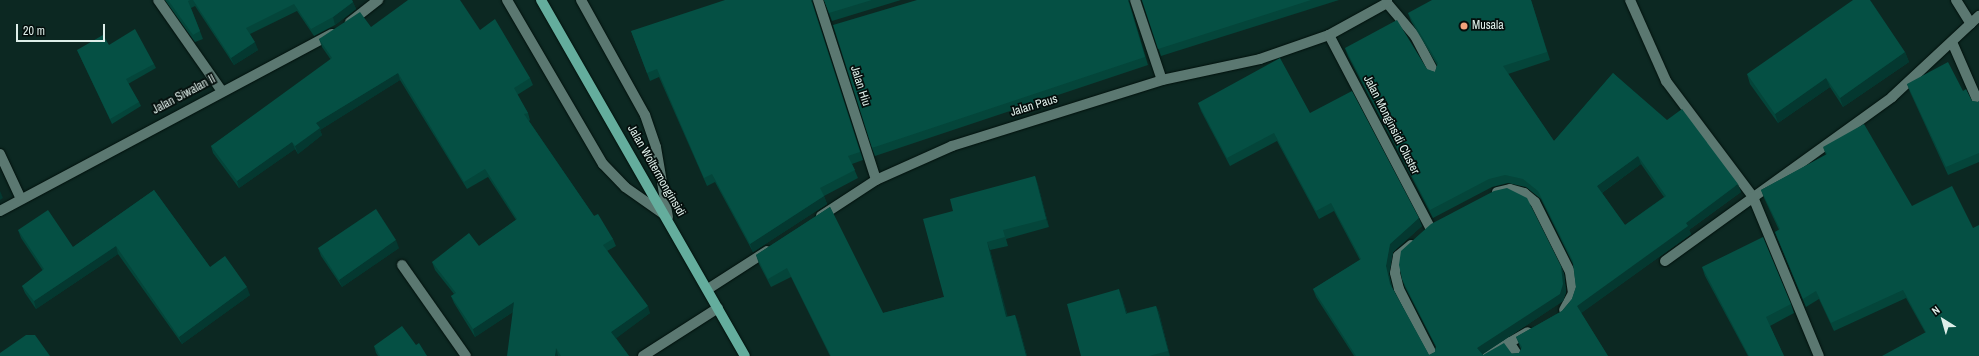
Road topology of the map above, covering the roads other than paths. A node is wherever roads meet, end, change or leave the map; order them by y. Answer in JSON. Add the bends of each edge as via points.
{"nodes":[{"id":1,"x":158,"y":0,"type":"edge"},
{"id":2,"x":378,"y":0,"type":"edge"},
{"id":3,"x":507,"y":0,"type":"edge"},
{"id":4,"x":541,"y":0,"type":"edge"},
{"id":5,"x":581,"y":0,"type":"edge"},
{"id":6,"x":818,"y":0,"type":"edge"},
{"id":7,"x":1135,"y":0,"type":"edge"},
{"id":8,"x":1630,"y":0,"type":"edge"},
{"id":9,"x":1956,"y":0,"type":"edge"},
{"id":10,"x":1387,"y":1,"type":"edge"},
{"id":11,"x":1979,"y":16,"type":"edge"},
{"id":12,"x":1971,"y":24,"type":"junction"},
{"id":13,"x":842,"y":25,"type":"edge"},
{"id":14,"x":827,"y":29,"type":"junction"},
{"id":15,"x":1329,"y":35,"type":"junction"},
{"id":16,"x":1952,"y":42,"type":"junction"},
{"id":17,"x":1435,"y":74,"type":"edge"},
{"id":18,"x":1162,"y":80,"type":"junction"},
{"id":19,"x":221,"y":90,"type":"junction"},
{"id":20,"x":1979,"y":104,"type":"edge"},
{"id":21,"x":0,"y":154,"type":"edge"},
{"id":22,"x":876,"y":180,"type":"junction"},
{"id":23,"x":1489,"y":196,"type":"edge"},
{"id":24,"x":1752,"y":197,"type":"junction"},
{"id":25,"x":21,"y":199,"type":"junction"},
{"id":26,"x":0,"y":211,"type":"edge"},
{"id":27,"x":668,"y":217,"type":"junction"},
{"id":28,"x":1443,"y":220,"type":"edge"},
{"id":29,"x":808,"y":225,"type":"edge"},
{"id":30,"x":1430,"y":226,"type":"junction"},
{"id":31,"x":775,"y":246,"type":"edge"},
{"id":32,"x":1665,"y":261,"type":"dead end"},
{"id":33,"x":402,"y":265,"type":"dead end"},
{"id":34,"x":708,"y":289,"type":"junction"},
{"id":35,"x":718,"y":308,"type":"junction"},
{"id":36,"x":1554,"y":317,"type":"edge"},
{"id":37,"x":1541,"y":324,"type":"edge"},
{"id":38,"x":1509,"y":342,"type":"junction"},
{"id":39,"x":466,"y":356,"type":"edge"},
{"id":40,"x":643,"y":356,"type":"edge"},
{"id":41,"x":745,"y":356,"type":"edge"},
{"id":42,"x":1433,"y":356,"type":"edge"},
{"id":43,"x":1486,"y":356,"type":"edge"},
{"id":44,"x":1518,"y":356,"type":"edge"},
{"id":45,"x":1819,"y":356,"type":"edge"}],
"edges":[{"from":1,"to":19,"type":"street"},
{"from":2,"to":19,"type":"street","name":"Jalan Siwalan II","via":[[339,30]]},
{"from":3,"to":27,"type":"street","via":[[603,164],[625,187]]},
{"from":4,"to":27,"type":"main road","name":"Jalan Woltermonginsidi"},
{"from":5,"to":27,"type":"street","via":[[645,115],[656,147]]},
{"from":6,"to":14,"type":"street","name":"Jalan Hiu"},
{"from":7,"to":18,"type":"street"},
{"from":8,"to":24,"type":"street","via":[[1666,81]]},
{"from":9,"to":12,"type":"street"},
{"from":10,"to":15,"type":"street","name":"Jalan Paus"},
{"from":10,"to":17,"type":"street","via":[[1415,36]]},
{"from":11,"to":12,"type":"street"},
{"from":12,"to":16,"type":"street"},
{"from":13,"to":14,"type":"street"},
{"from":14,"to":22,"type":"street","name":"Jalan Hiu"},
{"from":15,"to":18,"type":"street","name":"Jalan Paus","via":[[1260,59]]},
{"from":15,"to":30,"type":"street","name":"Jalan Monginsidi Cluster"},
{"from":16,"to":20,"type":"street"},
{"from":16,"to":24,"type":"street","via":[[1892,97]]},
{"from":18,"to":22,"type":"street","name":"Jalan Paus","via":[[952,146]]},
{"from":19,"to":25,"type":"street","name":"Jalan Siwalan II"},
{"from":21,"to":25,"type":"street"},
{"from":22,"to":29,"type":"street","name":"Jalan Paus"},
{"from":23,"to":36,"type":"street","via":[[1510,189],[1524,193],[1535,202],[1570,272],[1573,285],[1569,305]]},
{"from":24,"to":32,"type":"street"},
{"from":24,"to":45,"type":"street"},
{"from":25,"to":26,"type":"street","name":"Jalan Siwalan II"},
{"from":27,"to":34,"type":"main road","name":"Jalan Woltermonginsidi"},
{"from":28,"to":30,"type":"street"},
{"from":30,"to":42,"type":"street","via":[[1398,256],[1395,273],[1400,289]]},
{"from":31,"to":34,"type":"street"},
{"from":33,"to":39,"type":"street"},
{"from":34,"to":35,"type":"main road","name":"Jalan Woltermonginsidi"},
{"from":35,"to":40,"type":"street"},
{"from":35,"to":41,"type":"main road","name":"Jalan Woltermonginsidi"},
{"from":37,"to":38,"type":"street"},
{"from":38,"to":43,"type":"street"},
{"from":38,"to":44,"type":"street"}]}
